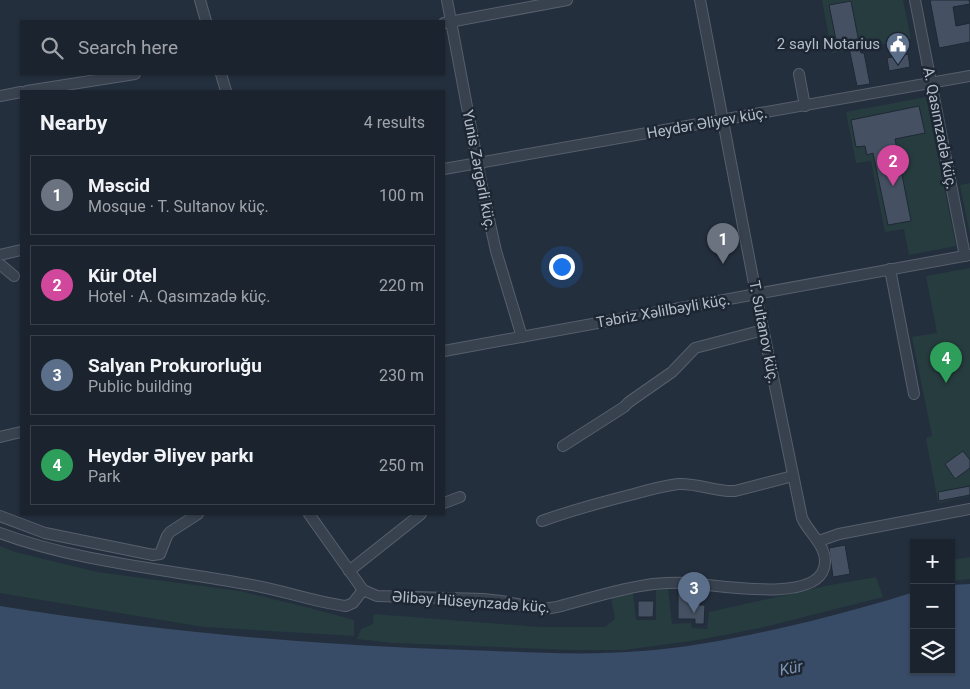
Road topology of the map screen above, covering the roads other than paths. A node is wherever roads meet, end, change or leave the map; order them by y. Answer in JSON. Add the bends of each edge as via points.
{"nodes":[{"id":1,"x":200,"y":0,"type":"edge"},
{"id":2,"x":447,"y":0,"type":"edge"},
{"id":3,"x":567,"y":0,"type":"edge"},
{"id":4,"x":700,"y":0,"type":"edge"},
{"id":5,"x":915,"y":0,"type":"edge"},
{"id":6,"x":206,"y":20,"type":"edge"},
{"id":7,"x":447,"y":23,"type":"edge"},
{"id":8,"x":799,"y":74,"type":"dead end"},
{"id":9,"x":129,"y":75,"type":"edge"},
{"id":10,"x":221,"y":75,"type":"edge"},
{"id":11,"x":970,"y":76,"type":"edge"},
{"id":12,"x":931,"y":83,"type":"junction"},
{"id":13,"x":33,"y":90,"type":"edge"},
{"id":14,"x":226,"y":90,"type":"edge"},
{"id":15,"x":20,"y":92,"type":"edge"},
{"id":16,"x":0,"y":96,"type":"edge"},
{"id":17,"x":805,"y":106,"type":"junction"},
{"id":18,"x":723,"y":120,"type":"junction"},
{"id":19,"x":477,"y":162,"type":"junction"},
{"id":20,"x":445,"y":169,"type":"edge"},
{"id":21,"x":20,"y":251,"type":"edge"},
{"id":22,"x":968,"y":255,"type":"edge"},
{"id":23,"x":0,"y":261,"type":"edge"},
{"id":24,"x":890,"y":269,"type":"junction"},
{"id":25,"x":14,"y":276,"type":"dead end"},
{"id":26,"x":756,"y":294,"type":"junction"},
{"id":27,"x":763,"y":330,"type":"junction"},
{"id":28,"x":522,"y":337,"type":"junction"},
{"id":29,"x":445,"y":351,"type":"edge"},
{"id":30,"x":914,"y":394,"type":"dead end"},
{"id":31,"x":20,"y":432,"type":"edge"},
{"id":32,"x":0,"y":437,"type":"edge"},
{"id":33,"x":563,"y":446,"type":"dead end"},
{"id":34,"x":794,"y":476,"type":"junction"},
{"id":35,"x":460,"y":497,"type":"dead end"},
{"id":36,"x":445,"y":503,"type":"edge"},
{"id":37,"x":970,"y":509,"type":"edge"},
{"id":38,"x":196,"y":515,"type":"edge"},
{"id":39,"x":310,"y":515,"type":"edge"},
{"id":40,"x":420,"y":515,"type":"edge"},
{"id":41,"x":0,"y":516,"type":"edge"},
{"id":42,"x":542,"y":521,"type":"dead end"},
{"id":43,"x":0,"y":533,"type":"edge"},
{"id":44,"x":819,"y":541,"type":"junction"},
{"id":45,"x":349,"y":571,"type":"junction"},
{"id":46,"x":363,"y":590,"type":"junction"}],
"edges":[{"from":1,"to":6,"type":"street"},
{"from":2,"to":7,"type":"street","name":"Yunis Zərgərli küç."},
{"from":3,"to":7,"type":"street"},
{"from":4,"to":18,"type":"street","name":"T. Sultanov küç."},
{"from":5,"to":12,"type":"street","name":"A. Qasımzadə küç."},
{"from":7,"to":19,"type":"street","name":"Yunis Zərgərli küç."},
{"from":8,"to":17,"type":"street"},
{"from":9,"to":13,"type":"street"},
{"from":10,"to":14,"type":"street"},
{"from":11,"to":12,"type":"street","name":"Heydər Əliyev küç."},
{"from":12,"to":17,"type":"street","name":"Heydər Əliyev küç."},
{"from":12,"to":22,"type":"street","name":"A. Qasımzadə küç."},
{"from":15,"to":16,"type":"street"},
{"from":17,"to":18,"type":"street","name":"Heydər Əliyev küç."},
{"from":18,"to":19,"type":"street","name":"Heydər Əliyev küç."},
{"from":18,"to":26,"type":"street","name":"T. Sultanov küç."},
{"from":19,"to":20,"type":"street","name":"Heydər Əliyev küç."},
{"from":19,"to":28,"type":"street","name":"Yunis Zərgərli küç.","via":[[496,251]]},
{"from":21,"to":23,"type":"street"},
{"from":22,"to":24,"type":"street","name":"Təbriz Xəlilbəyli küç."},
{"from":23,"to":25,"type":"street"},
{"from":24,"to":26,"type":"street","name":"Təbriz Xəlilbəyli küç."},
{"from":24,"to":30,"type":"street"},
{"from":26,"to":27,"type":"street","name":"T. Sultanov küç."},
{"from":26,"to":28,"type":"street","name":"Təbriz Xəlilbəyli küç."},
{"from":27,"to":33,"type":"street","via":[[695,348],[662,380]]},
{"from":27,"to":34,"type":"street","name":"T. Sultanov küç."},
{"from":28,"to":29,"type":"street","name":"Təbriz Xəlilbəyli küç."},
{"from":31,"to":32,"type":"street"},
{"from":34,"to":42,"type":"street","via":[[726,492],[694,485],[662,487],[577,508]]},
{"from":34,"to":44,"type":"street","name":"T. Sultanov küç.","via":[[805,526]]},
{"from":35,"to":36,"type":"street"},
{"from":37,"to":44,"type":"street","via":[[839,534]]},
{"from":38,"to":41,"type":"street","via":[[170,532],[160,554],[153,556],[45,533]]},
{"from":39,"to":45,"type":"street"},
{"from":40,"to":45,"type":"street"},
{"from":43,"to":46,"type":"street","via":[[92,558],[268,587],[339,605],[353,603]]},
{"from":44,"to":46,"type":"street","name":"Əlibəy Hüseynzadə küç.","via":[[824,562],[820,576],[812,582],[781,589],[654,584],[544,609],[501,601],[377,596]]},
{"from":45,"to":46,"type":"street"}]}
